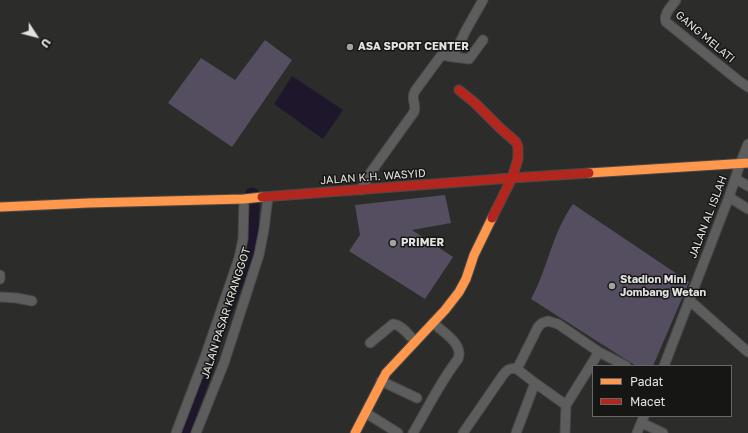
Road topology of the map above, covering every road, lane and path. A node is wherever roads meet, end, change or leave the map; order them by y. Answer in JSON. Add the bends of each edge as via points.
{"nodes":[{"id":1,"x":483,"y":0,"type":"edge"},
{"id":2,"x":676,"y":0,"type":"edge"},
{"id":3,"x":483,"y":40,"type":"dead end"},
{"id":4,"x":453,"y":57,"type":"junction"},
{"id":5,"x":748,"y":87,"type":"edge"},
{"id":6,"x":459,"y":90,"type":"dead end"},
{"id":7,"x":748,"y":144,"type":"edge"},
{"id":8,"x":744,"y":164,"type":"edge"},
{"id":9,"x":512,"y":178,"type":"junction"},
{"id":10,"x":736,"y":178,"type":"junction"},
{"id":11,"x":748,"y":186,"type":"edge"},
{"id":12,"x":362,"y":190,"type":"junction"},
{"id":13,"x":265,"y":197,"type":"junction"},
{"id":14,"x":729,"y":197,"type":"junction"},
{"id":15,"x":246,"y":198,"type":"junction"},
{"id":16,"x":0,"y":207,"type":"edge"},
{"id":17,"x":748,"y":209,"type":"edge"},
{"id":18,"x":0,"y":275,"type":"edge"},
{"id":19,"x":0,"y":278,"type":"edge"},
{"id":20,"x":0,"y":297,"type":"edge"},
{"id":21,"x":689,"y":300,"type":"junction"},
{"id":22,"x":32,"y":301,"type":"dead end"},
{"id":23,"x":433,"y":323,"type":"junction"},
{"id":24,"x":415,"y":342,"type":"junction"},
{"id":25,"x":370,"y":343,"type":"dead end"},
{"id":26,"x":599,"y":352,"type":"junction"},
{"id":27,"x":748,"y":352,"type":"edge"},
{"id":28,"x":624,"y":365,"type":"edge"},
{"id":29,"x":664,"y":365,"type":"edge"},
{"id":30,"x":517,"y":369,"type":"junction"},
{"id":31,"x":381,"y":381,"type":"junction"},
{"id":32,"x":535,"y":383,"type":"junction"},
{"id":33,"x":417,"y":398,"type":"dead end"},
{"id":34,"x":566,"y":405,"type":"junction"},
{"id":35,"x":366,"y":413,"type":"junction"},
{"id":36,"x":643,"y":419,"type":"edge"},
{"id":37,"x":176,"y":433,"type":"edge"},
{"id":38,"x":196,"y":433,"type":"edge"},
{"id":39,"x":355,"y":433,"type":"edge"},
{"id":40,"x":398,"y":433,"type":"edge"},
{"id":41,"x":413,"y":433,"type":"edge"},
{"id":42,"x":463,"y":433,"type":"edge"},
{"id":43,"x":516,"y":433,"type":"edge"},
{"id":44,"x":565,"y":433,"type":"edge"},
{"id":45,"x":637,"y":433,"type":"edge"},
{"id":46,"x":663,"y":433,"type":"edge"}],
"edges":[{"from":1,"to":4,"type":"street"},
{"from":2,"to":5,"type":"street","name":"GANG MELATI","via":[[664,16],[666,22]]},
{"from":3,"to":4,"type":"street","via":[[470,58]]},
{"from":4,"to":12,"type":"street","via":[[441,56],[412,95],[416,108],[414,112],[371,172]]},
{"from":6,"to":9,"type":"street","via":[[516,142],[518,159]]},
{"from":7,"to":8,"type":"street","name":"JALAN AL ISLAH"},
{"from":8,"to":9,"type":"street","name":"JALAN K.H. WASYID"},
{"from":8,"to":10,"type":"street","name":"JALAN AL ISLAH"},
{"from":9,"to":12,"type":"street","name":"JALAN K.H. WASYID"},
{"from":9,"to":23,"type":"street","via":[[459,292]]},
{"from":10,"to":11,"type":"street"},
{"from":10,"to":14,"type":"street","name":"JALAN AL ISLAH"},
{"from":12,"to":13,"type":"street","name":"JALAN K.H. WASYID"},
{"from":13,"to":15,"type":"street","name":"JALAN K.H. WASYID"},
{"from":13,"to":38,"type":"street","name":"JALAN PASAR KRANGGOT","via":[[264,228],[259,255],[224,363]]},
{"from":14,"to":17,"type":"street"},
{"from":14,"to":21,"type":"street","name":"JALAN AL ISLAH"},
{"from":15,"to":16,"type":"street","name":"JALAN K.H. WASYID"},
{"from":15,"to":37,"type":"street","name":"JALAN PASAR KRANGGOT","via":[[243,239],[238,258]]},
{"from":18,"to":19,"type":"street"},
{"from":20,"to":22,"type":"street"},
{"from":21,"to":27,"type":"street"},
{"from":21,"to":29,"type":"street","name":"JALAN AL ISLAH"},
{"from":23,"to":24,"type":"street"},
{"from":23,"to":41,"type":"street","via":[[453,341],[460,354],[436,390]]},
{"from":24,"to":25,"type":"street","via":[[401,327],[393,324]]},
{"from":24,"to":31,"type":"street"},
{"from":26,"to":28,"type":"street"},
{"from":26,"to":30,"type":"street","via":[[558,324],[548,321],[538,327]]},
{"from":26,"to":34,"type":"street"},
{"from":30,"to":32,"type":"street"},
{"from":30,"to":42,"type":"street","via":[[508,369]]},
{"from":31,"to":33,"type":"street"},
{"from":31,"to":35,"type":"street"},
{"from":32,"to":34,"type":"street"},
{"from":32,"to":43,"type":"street"},
{"from":34,"to":44,"type":"street"},
{"from":35,"to":39,"type":"street"},
{"from":35,"to":40,"type":"street"},
{"from":36,"to":45,"type":"street"},
{"from":36,"to":46,"type":"street"}]}
